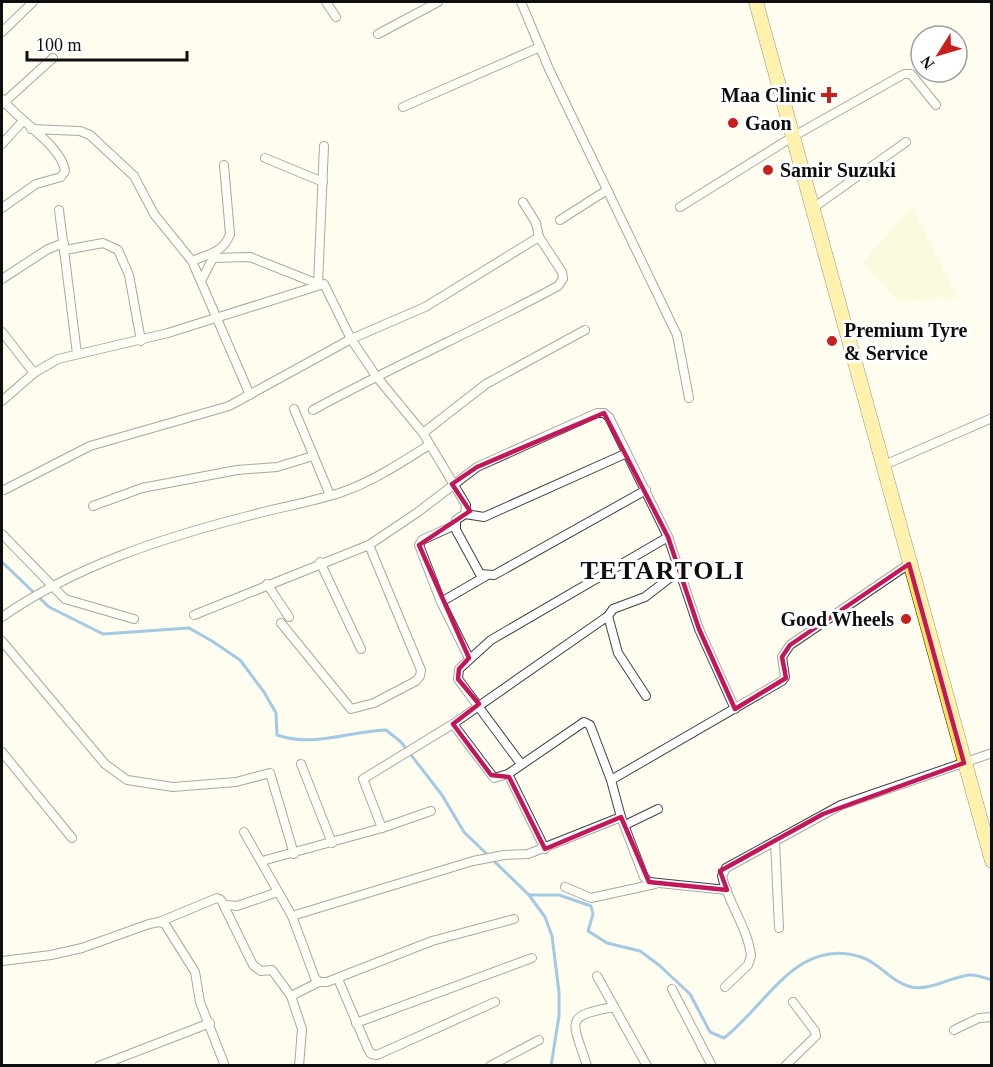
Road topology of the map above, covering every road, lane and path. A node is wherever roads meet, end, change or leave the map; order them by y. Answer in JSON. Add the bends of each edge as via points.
{"nodes":[{"id":1,"x":33,"y":2,"type":"edge"},
{"id":2,"x":326,"y":2,"type":"edge"},
{"id":3,"x":438,"y":2,"type":"edge"},
{"id":4,"x":521,"y":2,"type":"edge"},
{"id":5,"x":756,"y":2,"type":"edge"},
{"id":6,"x":336,"y":16,"type":"dead end"},
{"id":7,"x":2,"y":32,"type":"edge"},
{"id":8,"x":378,"y":34,"type":"dead end"},
{"id":9,"x":540,"y":47,"type":"junction"},
{"id":10,"x":54,"y":58,"type":"dead end"},
{"id":11,"x":2,"y":102,"type":"edge"},
{"id":12,"x":936,"y":105,"type":"dead end"},
{"id":13,"x":403,"y":107,"type":"dead end"},
{"id":14,"x":22,"y":122,"type":"junction"},
{"id":15,"x":31,"y":129,"type":"junction"},
{"id":16,"x":794,"y":136,"type":"junction"},
{"id":17,"x":906,"y":142,"type":"dead end"},
{"id":18,"x":2,"y":144,"type":"edge"},
{"id":19,"x":324,"y":146,"type":"dead end"},
{"id":20,"x":265,"y":158,"type":"dead end"},
{"id":21,"x":224,"y":165,"type":"dead end"},
{"id":22,"x":323,"y":182,"type":"junction"},
{"id":23,"x":607,"y":190,"type":"junction"},
{"id":24,"x":523,"y":202,"type":"dead end"},
{"id":25,"x":680,"y":207,"type":"dead end"},
{"id":26,"x":2,"y":208,"type":"edge"},
{"id":27,"x":813,"y":208,"type":"junction"},
{"id":28,"x":59,"y":210,"type":"dead end"},
{"id":29,"x":560,"y":220,"type":"dead end"},
{"id":30,"x":538,"y":237,"type":"junction"},
{"id":31,"x":64,"y":247,"type":"junction"},
{"id":32,"x":192,"y":261,"type":"junction"},
{"id":33,"x":2,"y":279,"type":"edge"},
{"id":34,"x":201,"y":281,"type":"junction"},
{"id":35,"x":318,"y":284,"type":"junction"},
{"id":36,"x":215,"y":317,"type":"junction"},
{"id":37,"x":585,"y":330,"type":"dead end"},
{"id":38,"x":2,"y":332,"type":"edge"},
{"id":39,"x":351,"y":339,"type":"junction"},
{"id":40,"x":141,"y":340,"type":"junction"},
{"id":41,"x":77,"y":354,"type":"junction"},
{"id":42,"x":34,"y":373,"type":"junction"},
{"id":43,"x":376,"y":376,"type":"junction"},
{"id":44,"x":250,"y":394,"type":"junction"},
{"id":45,"x":689,"y":398,"type":"dead end"},
{"id":46,"x":2,"y":401,"type":"edge"},
{"id":47,"x":294,"y":409,"type":"dead end"},
{"id":48,"x":313,"y":410,"type":"dead end"},
{"id":49,"x":992,"y":418,"type":"edge"},
{"id":50,"x":423,"y":433,"type":"junction"},
{"id":51,"x":429,"y":445,"type":"junction"},
{"id":52,"x":627,"y":453,"type":"junction"},
{"id":53,"x":313,"y":456,"type":"junction"},
{"id":54,"x":882,"y":466,"type":"junction"},
{"id":55,"x":452,"y":484,"type":"junction"},
{"id":56,"x":4,"y":490,"type":"dead end"},
{"id":57,"x":646,"y":490,"type":"junction"},
{"id":58,"x":330,"y":495,"type":"junction"},
{"id":59,"x":93,"y":506,"type":"dead end"},
{"id":60,"x":465,"y":514,"type":"junction"},
{"id":61,"x":454,"y":525,"type":"junction"},
{"id":62,"x":2,"y":534,"type":"edge"},
{"id":63,"x":668,"y":537,"type":"junction"},
{"id":64,"x":369,"y":545,"type":"junction"},
{"id":65,"x":320,"y":562,"type":"junction"},
{"id":66,"x":909,"y":564,"type":"junction"},
{"id":67,"x":680,"y":570,"type":"junction"},
{"id":68,"x":486,"y":576,"type":"junction"},
{"id":69,"x":267,"y":584,"type":"junction"},
{"id":70,"x":48,"y":587,"type":"junction"},
{"id":71,"x":441,"y":602,"type":"junction"},
{"id":72,"x":194,"y":615,"type":"dead end"},
{"id":73,"x":608,"y":616,"type":"junction"},
{"id":74,"x":2,"y":617,"type":"edge"},
{"id":75,"x":289,"y":617,"type":"dead end"},
{"id":76,"x":134,"y":619,"type":"dead end"},
{"id":77,"x":281,"y":623,"type":"dead end"},
{"id":78,"x":2,"y":641,"type":"edge"},
{"id":79,"x":361,"y":649,"type":"dead end"},
{"id":80,"x":469,"y":658,"type":"junction"},
{"id":81,"x":646,"y":696,"type":"dead end"},
{"id":82,"x":479,"y":705,"type":"junction"},
{"id":83,"x":735,"y":709,"type":"junction"},
{"id":84,"x":453,"y":724,"type":"junction"},
{"id":85,"x":2,"y":753,"type":"edge"},
{"id":86,"x":992,"y":753,"type":"edge"},
{"id":87,"x":964,"y":763,"type":"junction"},
{"id":88,"x":301,"y":764,"type":"dead end"},
{"id":89,"x":521,"y":764,"type":"junction"},
{"id":90,"x":508,"y":774,"type":"junction"},
{"id":91,"x":611,"y":780,"type":"junction"},
{"id":92,"x":658,"y":809,"type":"dead end"},
{"id":93,"x":431,"y":811,"type":"dead end"},
{"id":94,"x":623,"y":821,"type":"junction"},
{"id":95,"x":382,"y":828,"type":"junction"},
{"id":96,"x":244,"y":832,"type":"dead end"},
{"id":97,"x":988,"y":835,"type":"edge"},
{"id":98,"x":72,"y":838,"type":"dead end"},
{"id":99,"x":775,"y":841,"type":"junction"},
{"id":100,"x":332,"y":843,"type":"junction"},
{"id":101,"x":545,"y":849,"type":"junction"},
{"id":102,"x":294,"y":854,"type":"junction"},
{"id":103,"x":262,"y":861,"type":"junction"},
{"id":104,"x":992,"y":861,"type":"edge"},
{"id":105,"x":656,"y":884,"type":"junction"},
{"id":106,"x":565,"y":887,"type":"dead end"},
{"id":107,"x":727,"y":890,"type":"junction"},
{"id":108,"x":278,"y":891,"type":"junction"},
{"id":109,"x":226,"y":905,"type":"junction"},
{"id":110,"x":292,"y":916,"type":"junction"},
{"id":111,"x":514,"y":919,"type":"dead end"},
{"id":112,"x":159,"y":922,"type":"junction"},
{"id":113,"x":779,"y":928,"type":"dead end"},
{"id":114,"x":532,"y":958,"type":"dead end"},
{"id":115,"x":2,"y":960,"type":"edge"},
{"id":116,"x":597,"y":976,"type":"dead end"},
{"id":117,"x":338,"y":979,"type":"junction"},
{"id":118,"x":319,"y":982,"type":"junction"},
{"id":119,"x":725,"y":987,"type":"dead end"},
{"id":120,"x":672,"y":990,"type":"dead end"},
{"id":121,"x":291,"y":996,"type":"junction"},
{"id":122,"x":495,"y":1002,"type":"dead end"},
{"id":123,"x":793,"y":1002,"type":"dead end"},
{"id":124,"x":614,"y":1007,"type":"junction"},
{"id":125,"x":992,"y":1017,"type":"edge"},
{"id":126,"x":210,"y":1023,"type":"junction"},
{"id":127,"x":356,"y":1023,"type":"junction"},
{"id":128,"x":954,"y":1030,"type":"dead end"},
{"id":129,"x":538,"y":1040,"type":"dead end"},
{"id":130,"x":99,"y":1065,"type":"edge"},
{"id":131,"x":225,"y":1065,"type":"edge"},
{"id":132,"x":299,"y":1065,"type":"edge"},
{"id":133,"x":490,"y":1065,"type":"edge"},
{"id":134,"x":586,"y":1065,"type":"edge"},
{"id":135,"x":647,"y":1065,"type":"edge"},
{"id":136,"x":712,"y":1065,"type":"edge"},
{"id":137,"x":785,"y":1065,"type":"edge"}],
"edges":[{"from":1,"to":7,"type":"street"},
{"from":2,"to":6,"type":"street"},
{"from":3,"to":8,"type":"street"},
{"from":4,"to":9,"type":"street"},
{"from":5,"to":16,"type":"main road"},
{"from":9,"to":13,"type":"street"},
{"from":9,"to":23,"type":"street"},
{"from":10,"to":11,"type":"street"},
{"from":11,"to":14,"type":"street"},
{"from":12,"to":16,"type":"street","via":[[916,79],[904,74]]},
{"from":14,"to":15,"type":"street"},
{"from":14,"to":18,"type":"street"},
{"from":15,"to":26,"type":"street","via":[[60,155],[65,171],[61,177],[36,184]]},
{"from":15,"to":32,"type":"street","via":[[80,131],[103,145],[134,176],[154,214]]},
{"from":16,"to":25,"type":"street"},
{"from":16,"to":27,"type":"main road"},
{"from":17,"to":27,"type":"street"},
{"from":19,"to":22,"type":"street"},
{"from":20,"to":22,"type":"street"},
{"from":21,"to":32,"type":"street","via":[[230,234],[227,243],[222,249]]},
{"from":22,"to":35,"type":"street"},
{"from":23,"to":29,"type":"street"},
{"from":23,"to":45,"type":"street","via":[[677,335]]},
{"from":24,"to":30,"type":"street","via":[[536,223]]},
{"from":27,"to":54,"type":"main road"},
{"from":28,"to":31,"type":"street"},
{"from":30,"to":39,"type":"street","via":[[425,307]]},
{"from":30,"to":43,"type":"street","via":[[562,272],[558,286]]},
{"from":31,"to":33,"type":"street","via":[[48,249]]},
{"from":31,"to":40,"type":"street","via":[[104,243],[118,250],[129,275]]},
{"from":31,"to":41,"type":"street"},
{"from":32,"to":34,"type":"street"},
{"from":34,"to":35,"type":"street","via":[[213,258],[250,257]]},
{"from":34,"to":36,"type":"street"},
{"from":35,"to":36,"type":"street"},
{"from":35,"to":39,"type":"street","via":[[327,287]]},
{"from":36,"to":40,"type":"street"},
{"from":36,"to":44,"type":"street"},
{"from":37,"to":50,"type":"street","via":[[486,384]]},
{"from":38,"to":42,"type":"street"},
{"from":39,"to":43,"type":"street"},
{"from":39,"to":44,"type":"street"},
{"from":40,"to":41,"type":"street"},
{"from":41,"to":42,"type":"street","via":[[58,359]]},
{"from":42,"to":46,"type":"street"},
{"from":43,"to":48,"type":"street"},
{"from":43,"to":50,"type":"street"},
{"from":44,"to":56,"type":"street","via":[[220,410],[90,446]]},
{"from":47,"to":53,"type":"street"},
{"from":49,"to":54,"type":"street"},
{"from":50,"to":51,"type":"street"},
{"from":51,"to":55,"type":"street"},
{"from":51,"to":58,"type":"street","via":[[363,483]]},
{"from":52,"to":55,"type":"street","via":[[609,417],[597,413],[477,467]]},
{"from":52,"to":57,"type":"street"},
{"from":52,"to":60,"type":"street","via":[[484,517]]},
{"from":53,"to":58,"type":"street"},
{"from":53,"to":59,"type":"street","via":[[277,467],[237,470],[142,488]]},
{"from":54,"to":66,"type":"main road"},
{"from":55,"to":60,"type":"street","via":[[466,505]]},
{"from":55,"to":64,"type":"street"},
{"from":57,"to":63,"type":"street"},
{"from":57,"to":68,"type":"street"},
{"from":58,"to":70,"type":"street","via":[[197,530],[103,562]]},
{"from":60,"to":61,"type":"street"},
{"from":61,"to":68,"type":"street","via":[[476,568]]},
{"from":61,"to":71,"type":"street","via":[[419,545]]},
{"from":62,"to":70,"type":"street"},
{"from":63,"to":67,"type":"street"},
{"from":63,"to":80,"type":"street","via":[[490,640]]},
{"from":64,"to":65,"type":"street"},
{"from":64,"to":77,"type":"street","via":[[421,670],[416,681],[374,703],[351,709]]},
{"from":65,"to":69,"type":"street"},
{"from":65,"to":79,"type":"street"},
{"from":66,"to":83,"type":"street","via":[[790,645],[782,657],[782,681]]},
{"from":66,"to":87,"type":"main road"},
{"from":67,"to":73,"type":"street","via":[[645,597],[613,609]]},
{"from":67,"to":83,"type":"street","via":[[699,629]]},
{"from":68,"to":71,"type":"street"},
{"from":69,"to":72,"type":"street"},
{"from":69,"to":75,"type":"street"},
{"from":70,"to":74,"type":"street"},
{"from":70,"to":76,"type":"street","via":[[65,599]]},
{"from":71,"to":80,"type":"street"},
{"from":73,"to":81,"type":"street","via":[[618,652]]},
{"from":73,"to":82,"type":"street"},
{"from":78,"to":102,"type":"street","via":[[105,764],[127,780],[173,787],[237,782],[270,773]]},
{"from":80,"to":82,"type":"street","via":[[456,674]]},
{"from":82,"to":84,"type":"street"},
{"from":82,"to":89,"type":"street"},
{"from":83,"to":91,"type":"street"},
{"from":84,"to":90,"type":"street","via":[[490,776]]},
{"from":84,"to":95,"type":"street","via":[[363,779]]},
{"from":85,"to":98,"type":"street"},
{"from":86,"to":87,"type":"street"},
{"from":87,"to":97,"type":"main road"},
{"from":87,"to":99,"type":"street","via":[[841,805]]},
{"from":88,"to":100,"type":"street"},
{"from":89,"to":90,"type":"street"},
{"from":89,"to":91,"type":"street","via":[[584,722],[590,725]]},
{"from":90,"to":101,"type":"street"},
{"from":91,"to":94,"type":"street"},
{"from":92,"to":94,"type":"street"},
{"from":93,"to":95,"type":"street"},
{"from":94,"to":101,"type":"street"},
{"from":94,"to":105,"type":"street","via":[[645,877]]},
{"from":95,"to":100,"type":"street"},
{"from":96,"to":103,"type":"street"},
{"from":97,"to":104,"type":"main road"},
{"from":99,"to":107,"type":"street","via":[[726,868],[722,876]]},
{"from":99,"to":113,"type":"street"},
{"from":100,"to":102,"type":"street"},
{"from":101,"to":110,"type":"street","via":[[473,861]]},
{"from":102,"to":103,"type":"street"},
{"from":103,"to":108,"type":"street"},
{"from":105,"to":106,"type":"street","via":[[591,898]]},
{"from":105,"to":107,"type":"street"},
{"from":107,"to":119,"type":"street","via":[[751,956]]},
{"from":108,"to":109,"type":"street","via":[[237,906]]},
{"from":108,"to":110,"type":"street"},
{"from":109,"to":112,"type":"street","via":[[217,898]]},
{"from":109,"to":121,"type":"street","via":[[252,965],[261,971],[272,970]]},
{"from":110,"to":118,"type":"street"},
{"from":111,"to":117,"type":"street","via":[[432,941]]},
{"from":112,"to":115,"type":"street","via":[[72,950]]},
{"from":112,"to":126,"type":"street","via":[[171,932],[195,972],[200,1002]]},
{"from":114,"to":127,"type":"street"},
{"from":116,"to":124,"type":"street"},
{"from":117,"to":118,"type":"street"},
{"from":117,"to":127,"type":"street"},
{"from":118,"to":121,"type":"street"},
{"from":120,"to":136,"type":"street"},
{"from":121,"to":132,"type":"street","via":[[302,1029]]},
{"from":122,"to":127,"type":"street","via":[[377,1055],[368,1049]]},
{"from":123,"to":137,"type":"street","via":[[816,1036]]},
{"from":124,"to":134,"type":"street","via":[[584,1012],[577,1018],[575,1029]]},
{"from":124,"to":135,"type":"street"},
{"from":125,"to":128,"type":"street","via":[[979,1018]]},
{"from":126,"to":130,"type":"street"},
{"from":126,"to":131,"type":"street"},
{"from":129,"to":133,"type":"street"}]}
